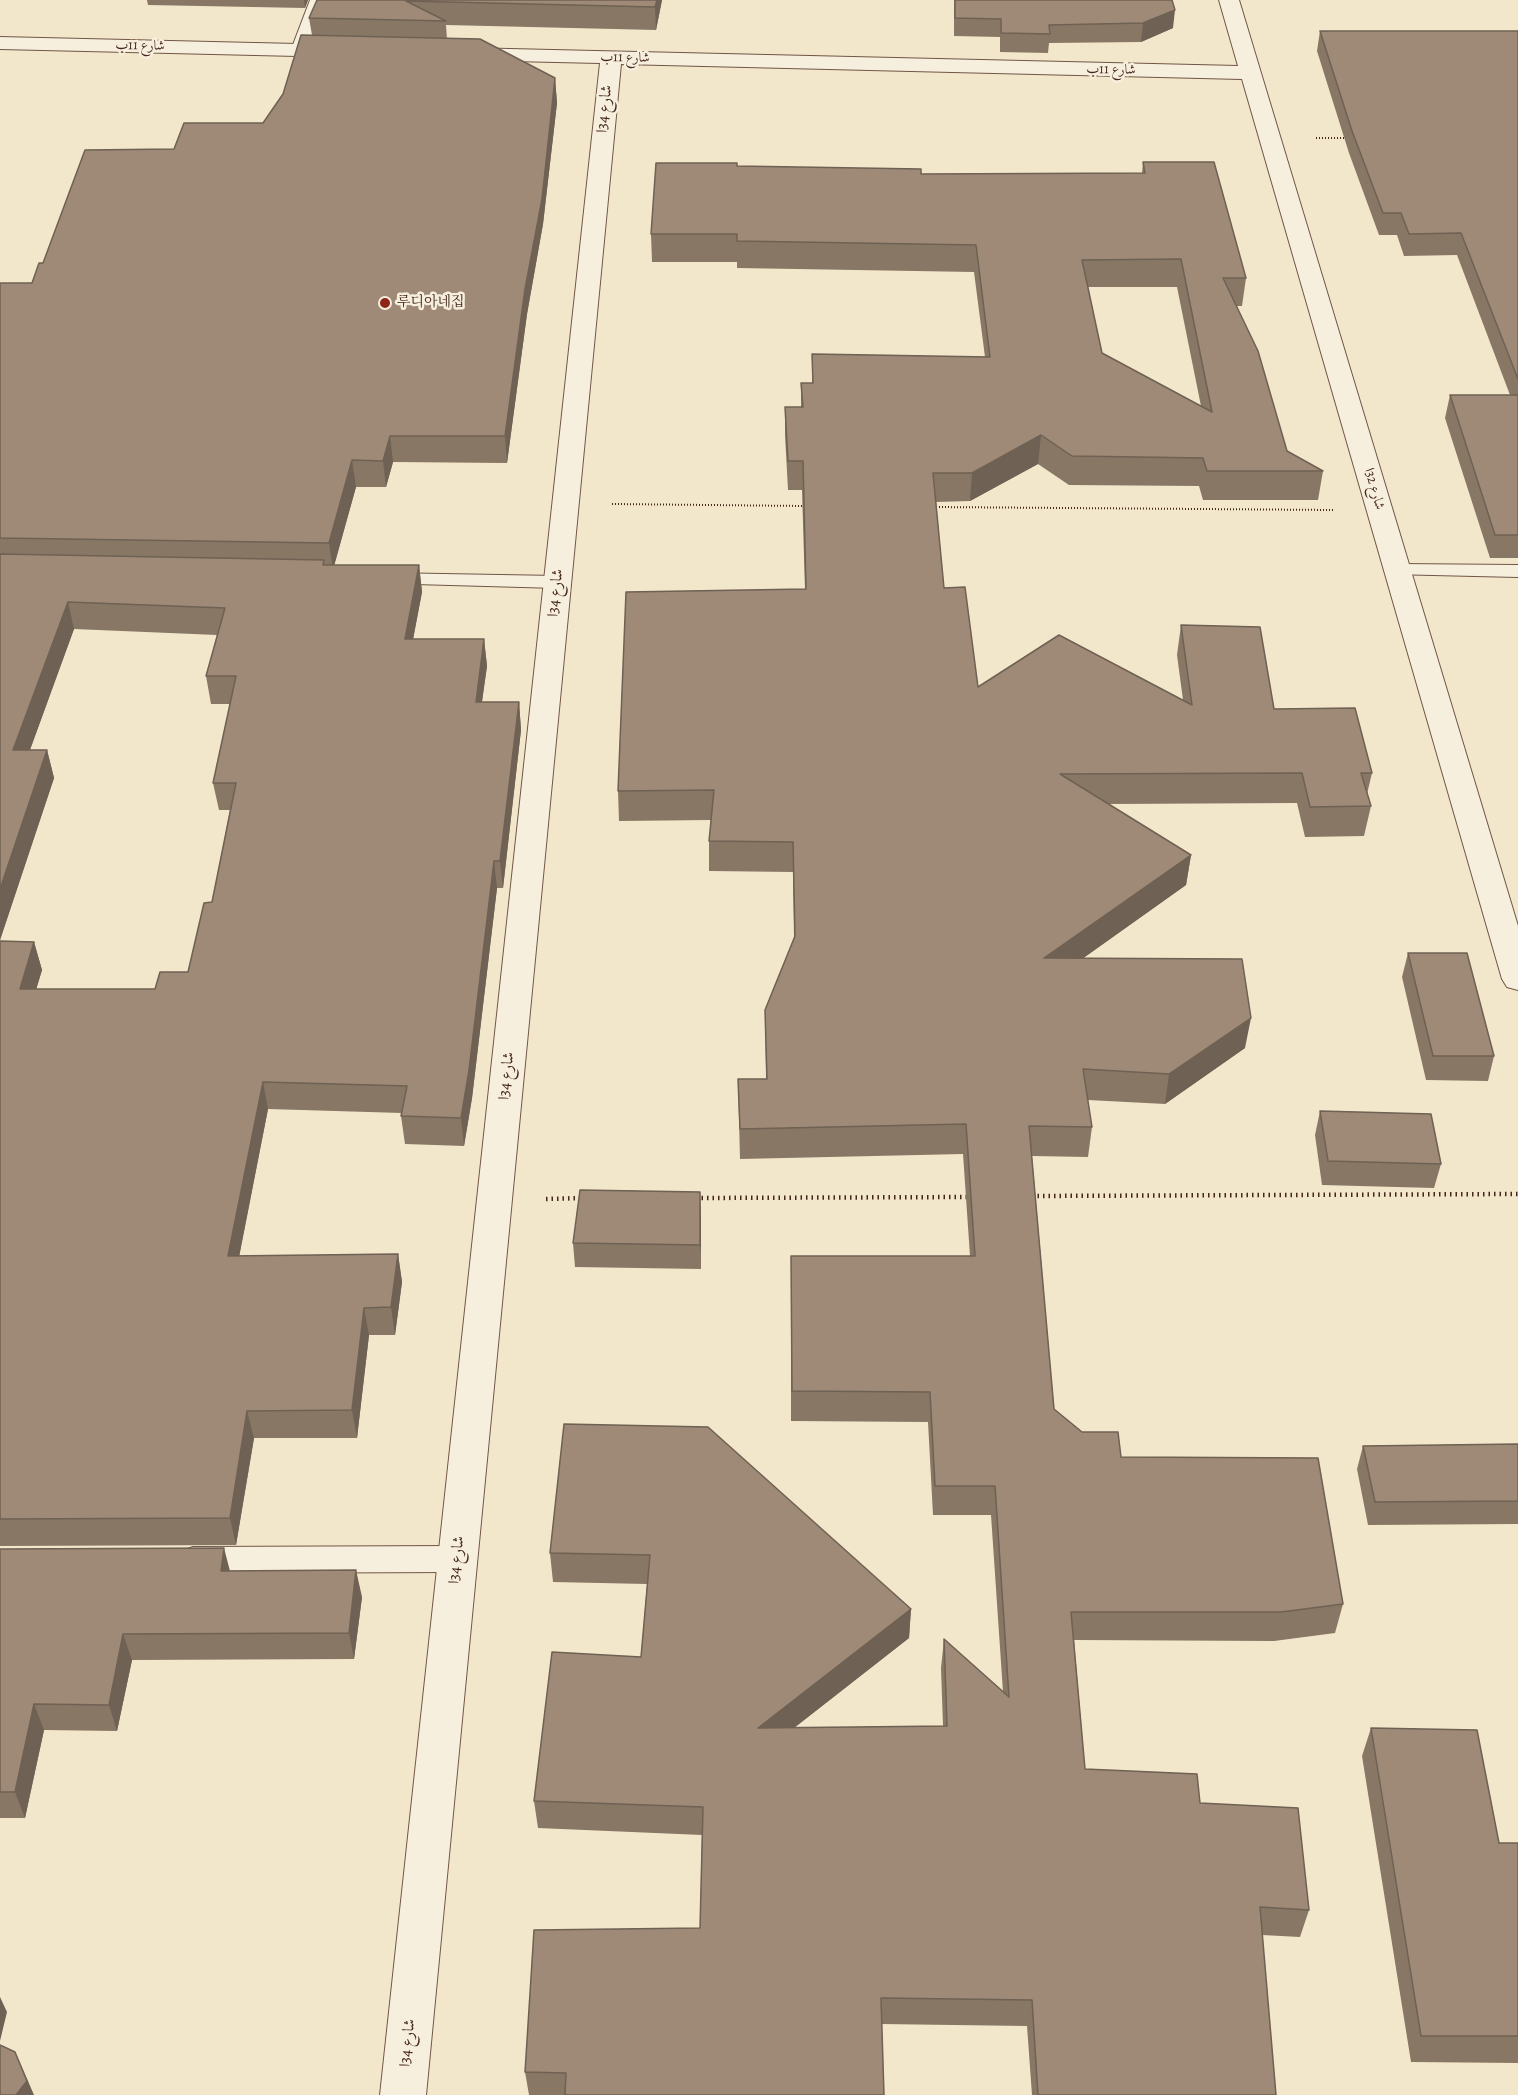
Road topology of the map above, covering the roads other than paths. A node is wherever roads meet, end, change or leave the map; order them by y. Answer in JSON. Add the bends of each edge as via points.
{"nodes":[{"id":1,"x":318,"y":0,"type":"edge"},
{"id":2,"x":1229,"y":0,"type":"edge"},
{"id":3,"x":6,"y":43,"type":"edge"},
{"id":4,"x":299,"y":50,"type":"junction"},
{"id":5,"x":359,"y":51,"type":"edge"},
{"id":6,"x":443,"y":54,"type":"edge"},
{"id":7,"x":611,"y":58,"type":"junction"},
{"id":8,"x":0,"y":66,"type":"edge"},
{"id":9,"x":1251,"y":73,"type":"junction"},
{"id":10,"x":1397,"y":570,"type":"junction"},
{"id":11,"x":1518,"y":571,"type":"edge"},
{"id":12,"x":368,"y":579,"type":"edge"},
{"id":13,"x":557,"y":582,"type":"junction"},
{"id":14,"x":1518,"y":979,"type":"edge"},
{"id":15,"x":457,"y":1559,"type":"junction"},
{"id":16,"x":164,"y":1560,"type":"edge"},
{"id":17,"x":403,"y":2095,"type":"edge"}],
"edges":[{"from":1,"to":4,"type":"lane"},
{"from":2,"to":9,"type":"street","name":"شارع 32ا"},
{"from":3,"to":4,"type":"street","name":"شارع 11ب"},
{"from":3,"to":8,"type":"street"},
{"from":4,"to":5,"type":"street","name":"شارع 11ب"},
{"from":6,"to":7,"type":"street","name":"شارع 11ب"},
{"from":7,"to":9,"type":"street","name":"شارع 11ب"},
{"from":7,"to":13,"type":"street","name":"شارع 34ا"},
{"from":9,"to":10,"type":"street","name":"شارع 32ا"},
{"from":10,"to":11,"type":"lane"},
{"from":10,"to":14,"type":"street","name":"شارع 32ا"},
{"from":12,"to":13,"type":"lane"},
{"from":13,"to":15,"type":"street","name":"شارع 34ا"},
{"from":15,"to":16,"type":"lane"},
{"from":15,"to":17,"type":"street","name":"شارع 34ا"}]}
